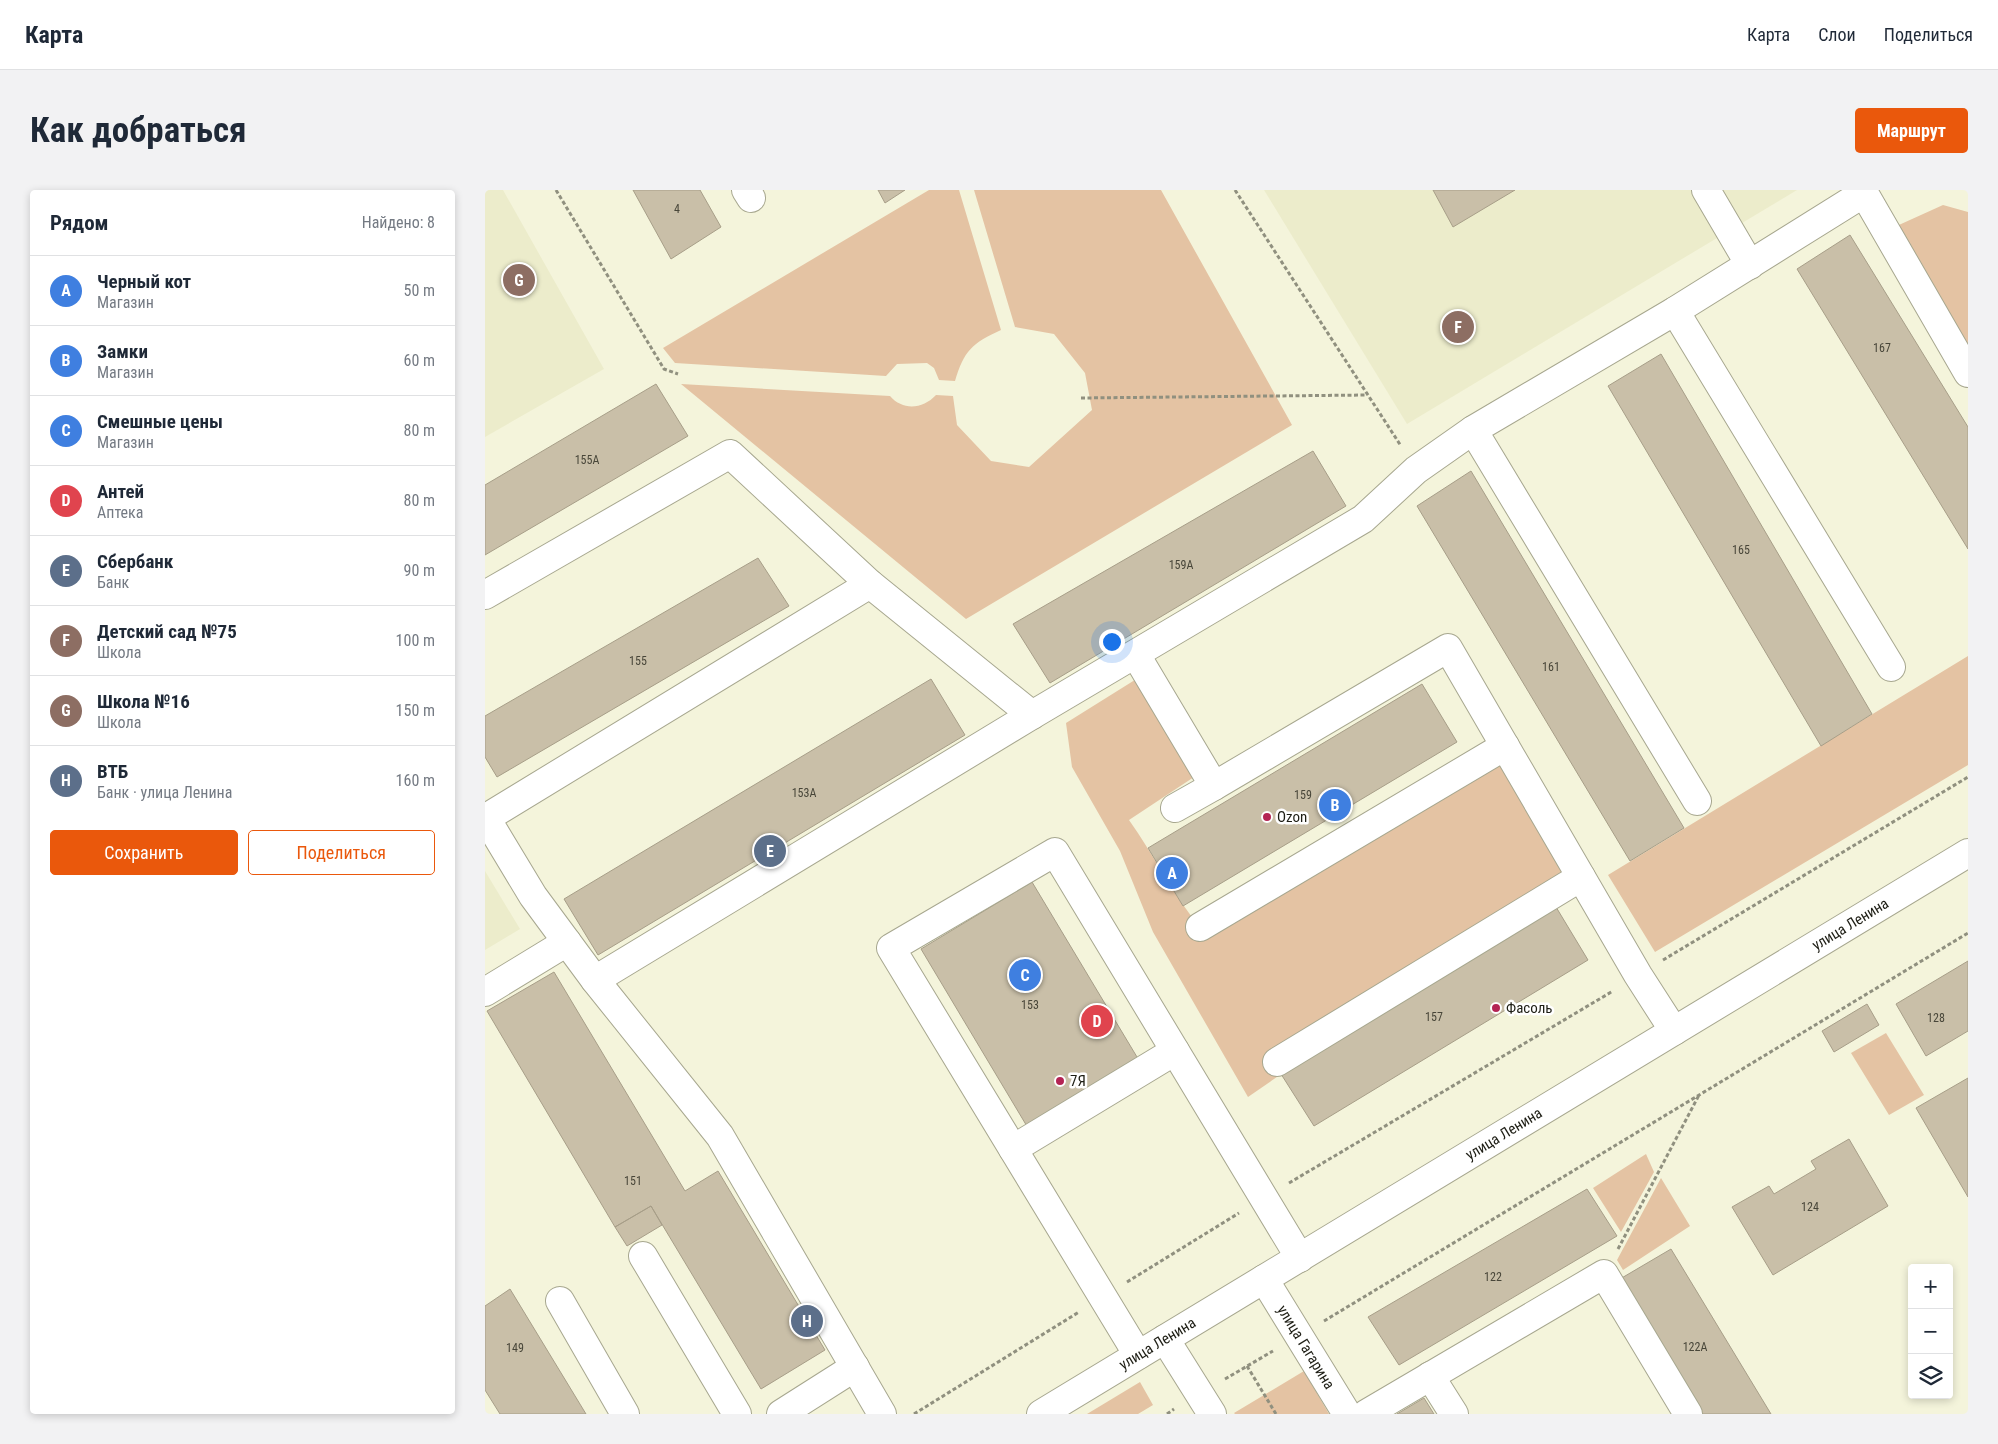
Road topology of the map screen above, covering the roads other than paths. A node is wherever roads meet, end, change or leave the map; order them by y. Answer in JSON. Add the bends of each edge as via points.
{"nodes":[{"id":1,"x":1706,"y":190,"type":"edge"},
{"id":2,"x":1750,"y":264,"type":"junction"},
{"id":3,"x":1675,"y":311,"type":"junction"},
{"id":4,"x":1968,"y":373,"type":"edge"},
{"id":5,"x":1473,"y":430,"type":"junction"},
{"id":6,"x":869,"y":584,"type":"junction"},
{"id":7,"x":485,"y":595,"type":"edge"},
{"id":8,"x":1136,"y":655,"type":"junction"},
{"id":9,"x":1891,"y":667,"type":"dead end"},
{"id":10,"x":1032,"y":715,"type":"junction"},
{"id":11,"x":1505,"y":746,"type":"junction"},
{"id":12,"x":1214,"y":786,"type":"junction"},
{"id":13,"x":1697,"y":801,"type":"dead end"},
{"id":14,"x":1175,"y":808,"type":"dead end"},
{"id":15,"x":486,"y":817,"type":"edge"},
{"id":16,"x":1968,"y":854,"type":"edge"},
{"id":17,"x":1581,"y":877,"type":"junction"},
{"id":18,"x":1201,"y":927,"type":"dead end"},
{"id":19,"x":567,"y":942,"type":"junction"},
{"id":20,"x":595,"y":980,"type":"junction"},
{"id":21,"x":485,"y":992,"type":"edge"},
{"id":22,"x":1674,"y":1031,"type":"junction"},
{"id":23,"x":1175,"y":1051,"type":"junction"},
{"id":24,"x":1277,"y":1062,"type":"dead end"},
{"id":25,"x":1013,"y":1149,"type":"junction"},
{"id":26,"x":643,"y":1256,"type":"dead end"},
{"id":27,"x":1300,"y":1258,"type":"junction"},
{"id":28,"x":1264,"y":1279,"type":"junction"},
{"id":29,"x":560,"y":1302,"type":"dead end"},
{"id":30,"x":1165,"y":1339,"type":"junction"},
{"id":31,"x":1138,"y":1355,"type":"junction"},
{"id":32,"x":855,"y":1367,"type":"junction"},
{"id":33,"x":1431,"y":1376,"type":"junction"},
{"id":34,"x":1206,"y":1404,"type":"edge"},
{"id":35,"x":625,"y":1414,"type":"edge"},
{"id":36,"x":737,"y":1414,"type":"edge"},
{"id":37,"x":781,"y":1414,"type":"edge"},
{"id":38,"x":882,"y":1414,"type":"edge"},
{"id":39,"x":1041,"y":1414,"type":"edge"},
{"id":40,"x":1347,"y":1414,"type":"edge"},
{"id":41,"x":1366,"y":1414,"type":"edge"},
{"id":42,"x":1454,"y":1414,"type":"edge"},
{"id":43,"x":1688,"y":1414,"type":"edge"}],
"edges":[{"from":1,"to":2,"type":"street"},
{"from":2,"to":3,"type":"street"},
{"from":2,"to":4,"type":"street","via":[[1864,193]]},
{"from":3,"to":5,"type":"street"},
{"from":3,"to":9,"type":"street"},
{"from":5,"to":8,"type":"street","via":[[1416,470],[1363,519]]},
{"from":5,"to":13,"type":"street"},
{"from":6,"to":7,"type":"street","via":[[730,454]]},
{"from":6,"to":10,"type":"street"},
{"from":6,"to":15,"type":"street"},
{"from":8,"to":10,"type":"street"},
{"from":8,"to":12,"type":"street"},
{"from":10,"to":20,"type":"street"},
{"from":11,"to":12,"type":"street","via":[[1448,648]]},
{"from":11,"to":17,"type":"street"},
{"from":11,"to":18,"type":"street"},
{"from":12,"to":14,"type":"street"},
{"from":15,"to":19,"type":"street","via":[[533,896]]},
{"from":16,"to":22,"type":"street","name":"улица Ленина"},
{"from":17,"to":22,"type":"street"},
{"from":17,"to":24,"type":"street"},
{"from":19,"to":20,"type":"street"},
{"from":19,"to":21,"type":"street"},
{"from":20,"to":32,"type":"street","via":[[720,1136]]},
{"from":22,"to":27,"type":"street","name":"улица Ленина"},
{"from":23,"to":25,"type":"street"},
{"from":23,"to":25,"type":"street","via":[[1055,852],[891,948]]},
{"from":23,"to":27,"type":"street"},
{"from":25,"to":31,"type":"street"},
{"from":26,"to":36,"type":"street"},
{"from":27,"to":28,"type":"street","name":"улица Ленина"},
{"from":28,"to":30,"type":"street","name":"улица Ленина"},
{"from":28,"to":40,"type":"street","name":"улица Гагарина"},
{"from":29,"to":35,"type":"street"},
{"from":30,"to":31,"type":"street","name":"улица Ленина"},
{"from":30,"to":34,"type":"street"},
{"from":31,"to":39,"type":"street","name":"улица Ленина"},
{"from":32,"to":37,"type":"street"},
{"from":32,"to":38,"type":"street"},
{"from":33,"to":41,"type":"street"},
{"from":33,"to":42,"type":"street"},
{"from":33,"to":43,"type":"street","via":[[1604,1274]]}]}
